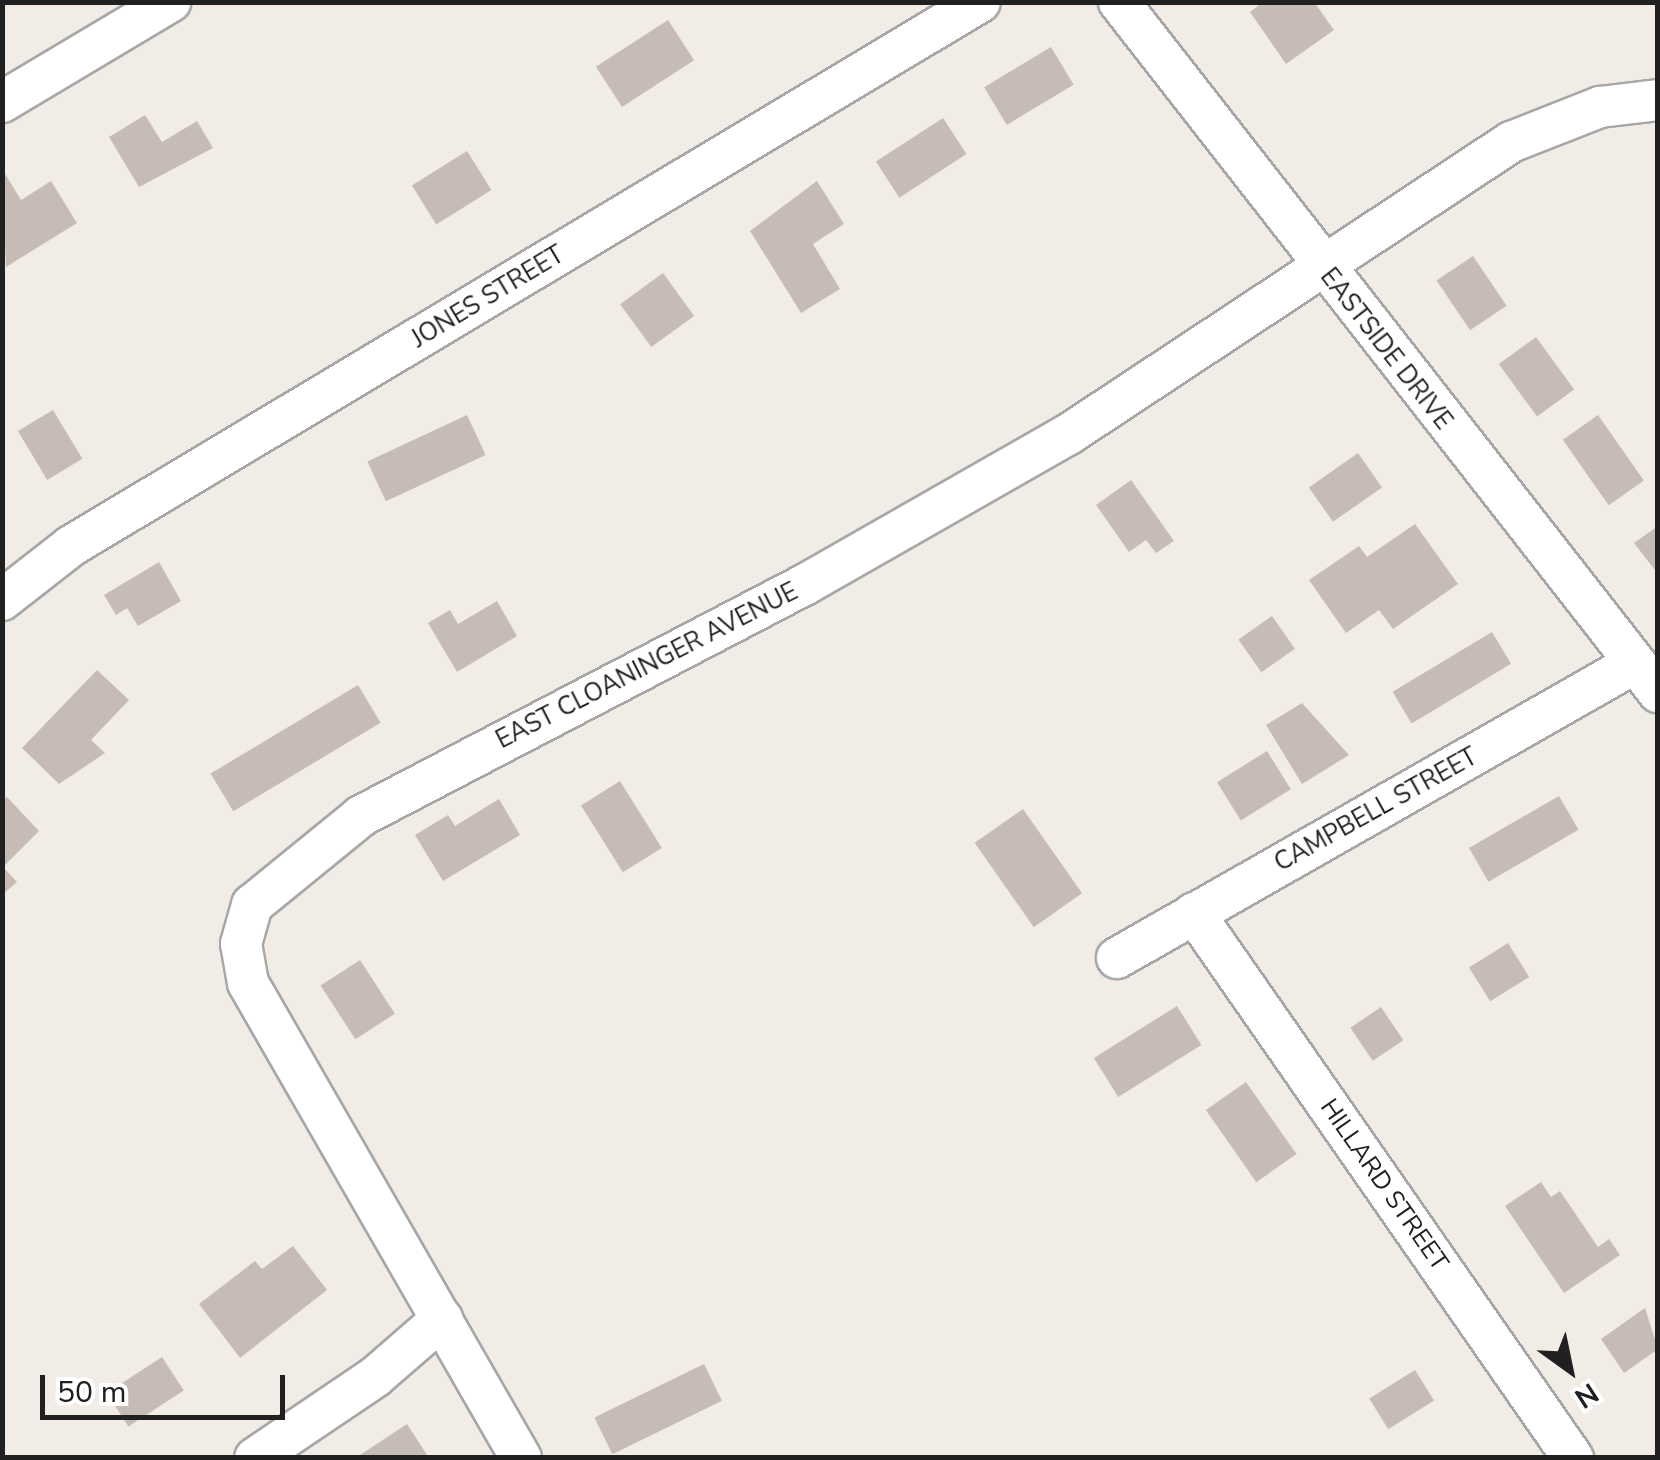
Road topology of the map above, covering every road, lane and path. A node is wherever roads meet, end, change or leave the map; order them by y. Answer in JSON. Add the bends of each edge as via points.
{"nodes":[{"id":1,"x":170,"y":2,"type":"edge"},
{"id":2,"x":980,"y":2,"type":"edge"},
{"id":3,"x":1118,"y":2,"type":"edge"},
{"id":4,"x":1658,"y":100,"type":"edge"},
{"id":5,"x":2,"y":102,"type":"edge"},
{"id":6,"x":1323,"y":269,"type":"junction"},
{"id":7,"x":2,"y":600,"type":"edge"},
{"id":8,"x":1646,"y":678,"type":"edge"},
{"id":9,"x":1194,"y":912,"type":"junction"},
{"id":10,"x":1117,"y":958,"type":"dead end"},
{"id":11,"x":442,"y":1318,"type":"junction"},
{"id":12,"x":254,"y":1458,"type":"edge"},
{"id":13,"x":521,"y":1458,"type":"edge"},
{"id":14,"x":1573,"y":1458,"type":"edge"}],
"edges":[{"from":1,"to":5,"type":"street"},
{"from":2,"to":7,"type":"street","name":"JONES STREET","via":[[71,546]]},
{"from":3,"to":6,"type":"street","name":"EASTSIDE DRIVE"},
{"from":4,"to":6,"type":"street","name":"EAST CLOANINGER AVENUE","via":[[1600,107],[1511,142]]},
{"from":6,"to":8,"type":"street","name":"EASTSIDE DRIVE"},
{"from":6,"to":11,"type":"street","name":"EAST CLOANINGER AVENUE","via":[[1069,434],[822,575],[362,816],[252,905],[241,944],[248,983]]},
{"from":8,"to":9,"type":"street","name":"CAMPBELL STREET"},
{"from":9,"to":10,"type":"street","name":"CAMPBELL STREET"},
{"from":9,"to":14,"type":"street","name":"HILLARD STREET"},
{"from":11,"to":12,"type":"street","via":[[376,1376]]},
{"from":11,"to":13,"type":"street","name":"EAST CLOANINGER AVENUE"}]}
